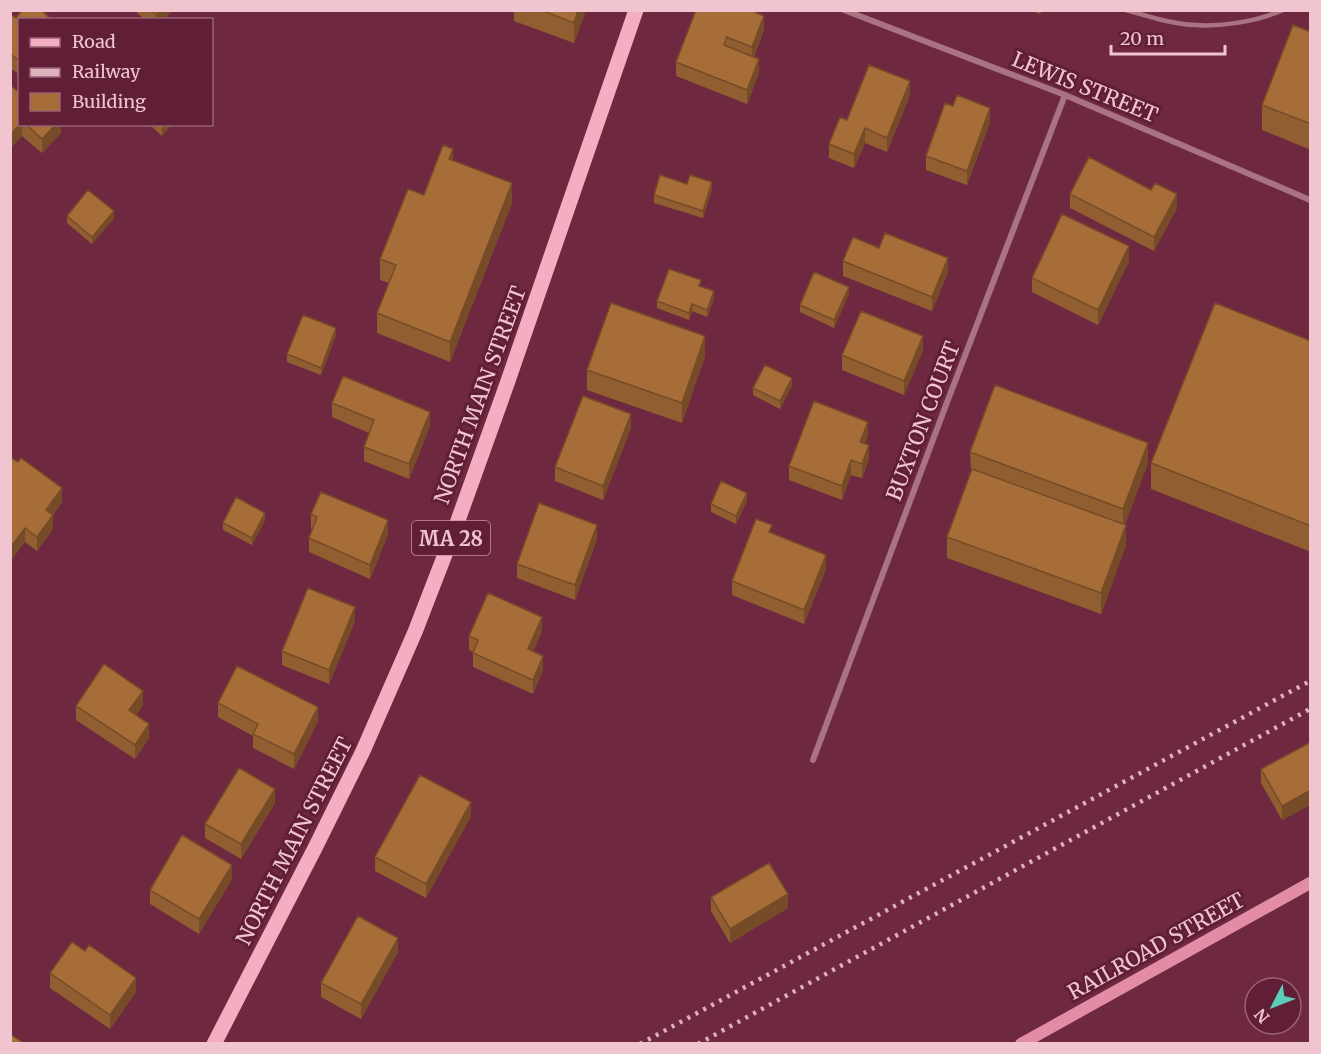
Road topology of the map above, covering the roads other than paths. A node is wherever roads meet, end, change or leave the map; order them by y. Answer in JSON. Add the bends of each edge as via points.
{"nodes":[{"id":1,"x":636,"y":10,"type":"edge"},
{"id":2,"x":844,"y":10,"type":"edge"},
{"id":3,"x":1126,"y":10,"type":"edge"},
{"id":4,"x":1283,"y":10,"type":"edge"},
{"id":5,"x":1065,"y":95,"type":"junction"},
{"id":6,"x":1311,"y":201,"type":"edge"},
{"id":7,"x":813,"y":760,"type":"dead end"},
{"id":8,"x":1311,"y":883,"type":"edge"},
{"id":9,"x":214,"y":1044,"type":"edge"},
{"id":10,"x":1021,"y":1044,"type":"edge"}],
"edges":[{"from":1,"to":9,"type":"main road","name":"NORTH MAIN STREET","number":"MA 28","via":[[504,392],[415,632],[363,751]]},
{"from":2,"to":5,"type":"street","name":"LEWIS STREET"},
{"from":3,"to":4,"type":"lane","via":[[1195,26],[1258,20]]},
{"from":5,"to":6,"type":"street","name":"LEWIS STREET"},
{"from":5,"to":7,"type":"street","name":"BUXTON COURT"},
{"from":8,"to":10,"type":"main road","name":"RAILROAD STREET"}]}
